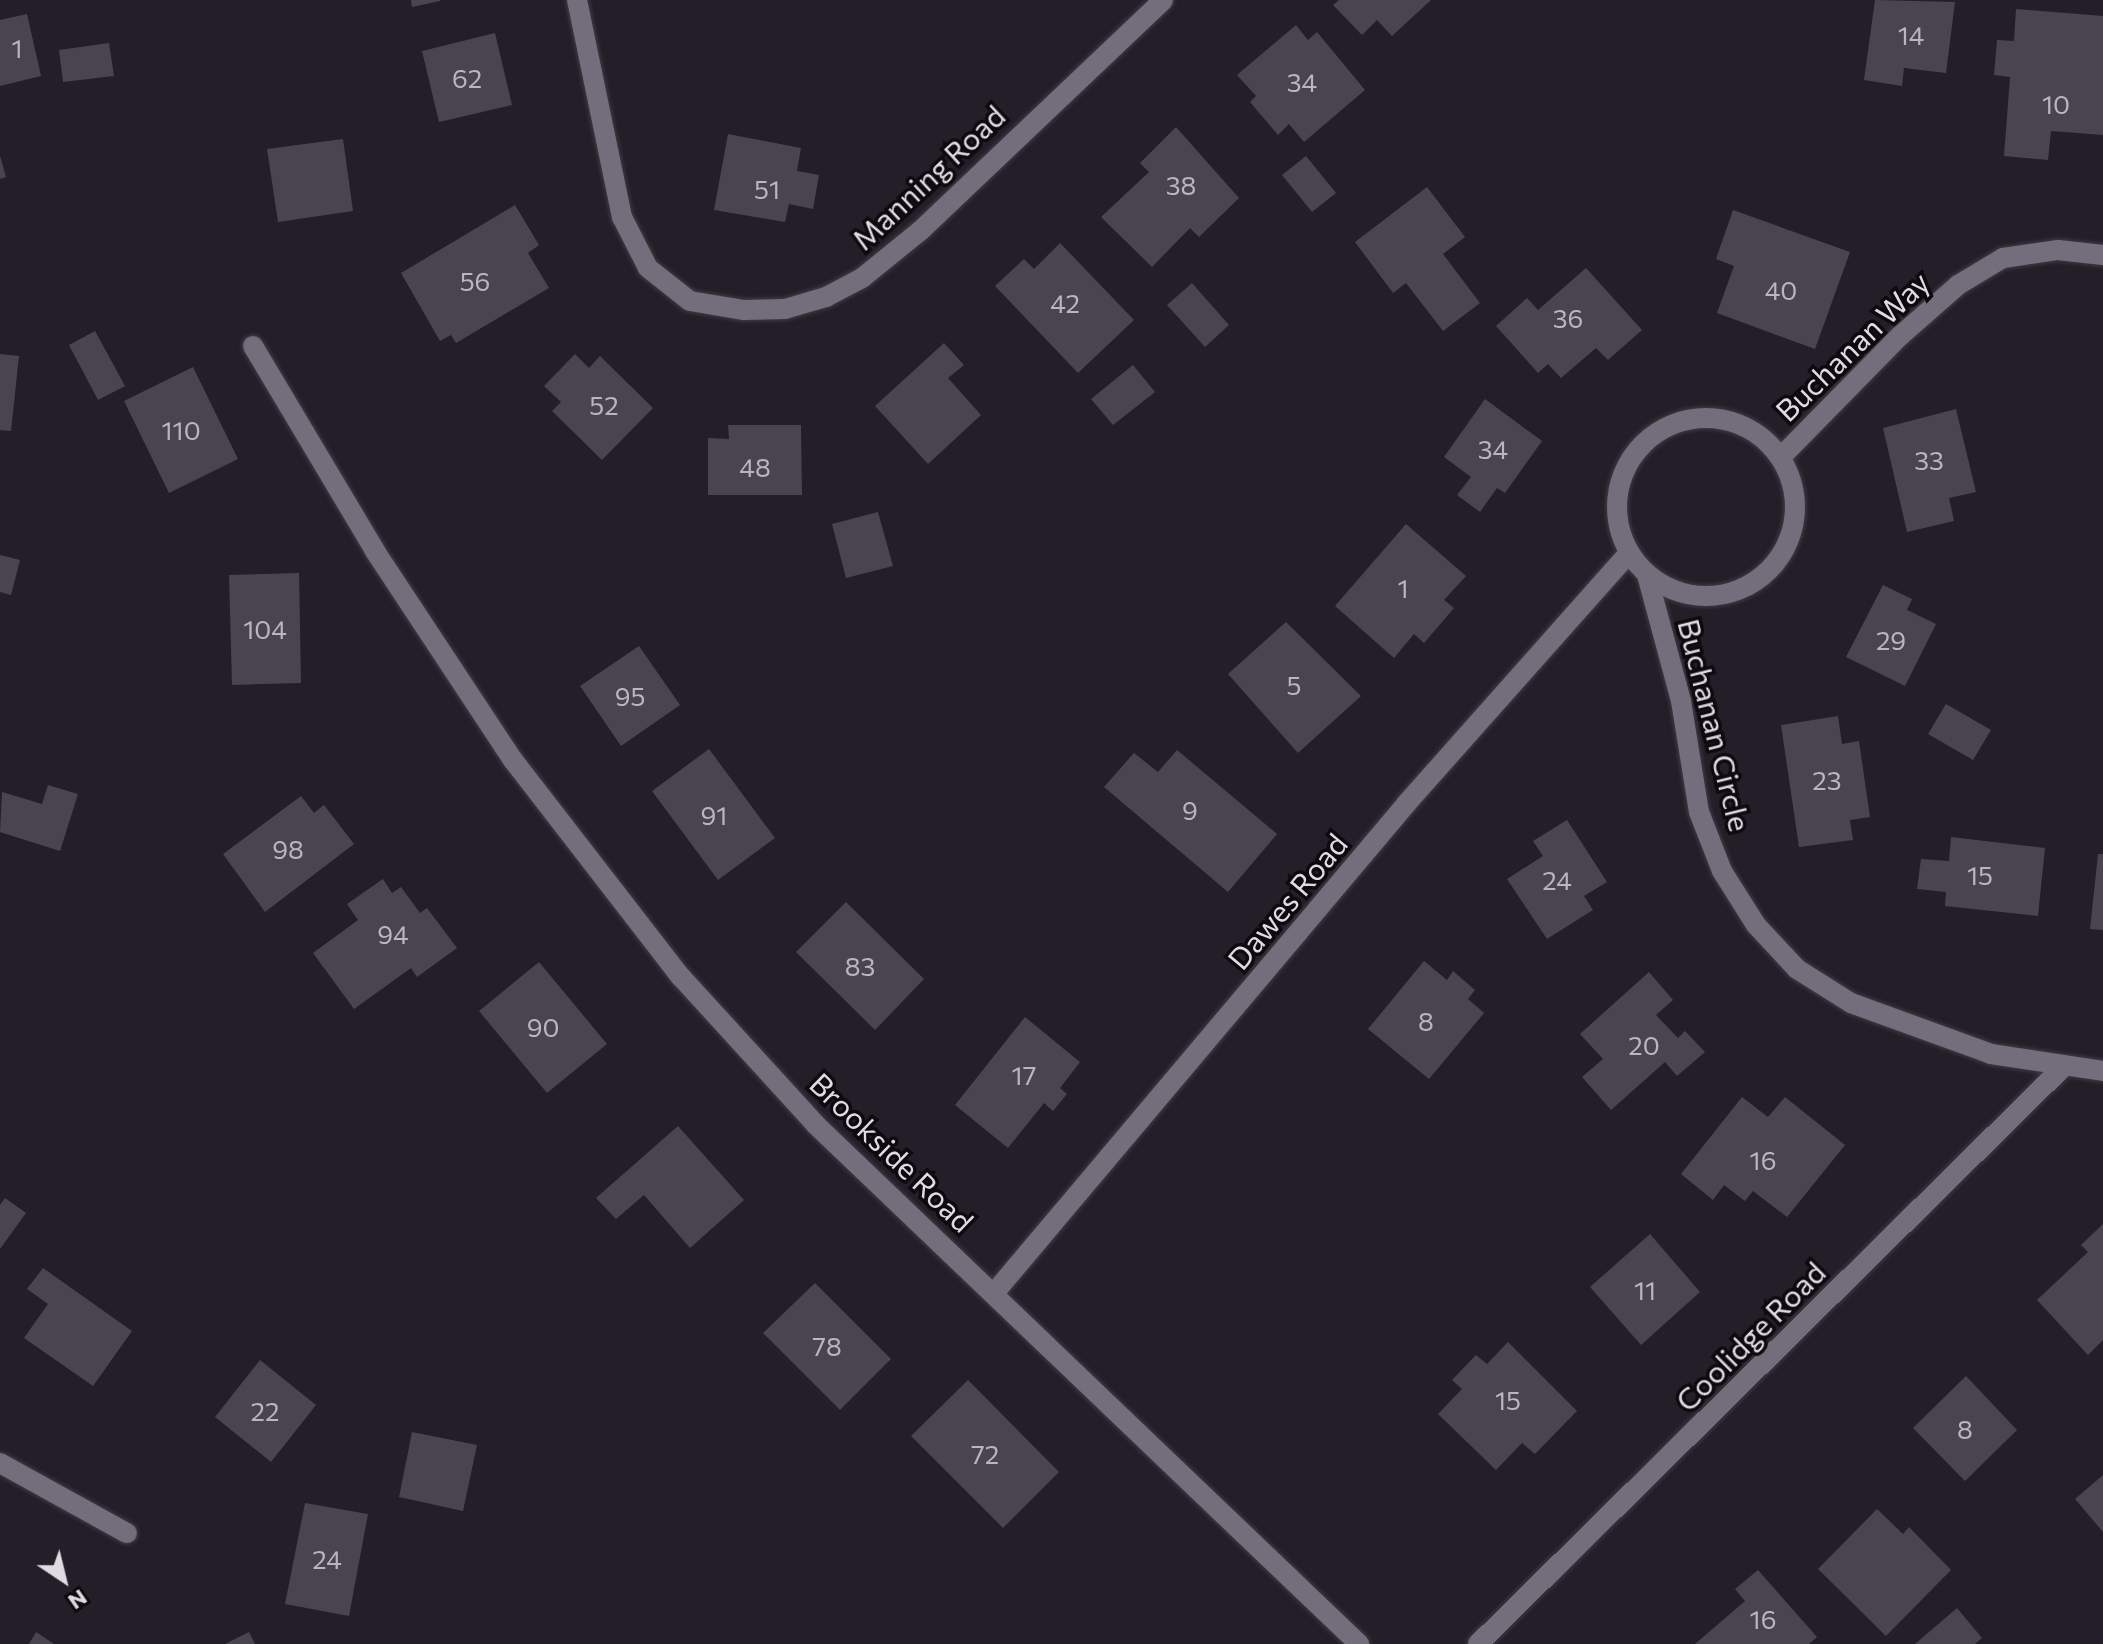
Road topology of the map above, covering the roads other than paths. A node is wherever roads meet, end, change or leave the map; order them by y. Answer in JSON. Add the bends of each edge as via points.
{"nodes":[{"id":1,"x":577,"y":0,"type":"edge"},
{"id":2,"x":1163,"y":0,"type":"edge"},
{"id":3,"x":2103,"y":255,"type":"edge"},
{"id":4,"x":253,"y":346,"type":"dead end"},
{"id":5,"x":1781,"y":457,"type":"junction"},
{"id":6,"x":1629,"y":553,"type":"junction"},
{"id":7,"x":1647,"y":575,"type":"junction"},
{"id":8,"x":2062,"y":1068,"type":"junction"},
{"id":9,"x":2103,"y":1071,"type":"edge"},
{"id":10,"x":995,"y":1292,"type":"junction"},
{"id":11,"x":0,"y":1463,"type":"edge"},
{"id":12,"x":127,"y":1533,"type":"dead end"},
{"id":13,"x":1359,"y":1644,"type":"edge"},
{"id":14,"x":1478,"y":1644,"type":"edge"}],
"edges":[{"from":1,"to":2,"type":"street","name":"Manning Road","via":[[622,217],[648,268],[690,301],[744,310],[785,309],[826,297],[862,278],[920,231]]},
{"from":3,"to":5,"type":"street","name":"Buchanan Way","via":[[2058,250],[2003,258],[1958,285]]},
{"from":4,"to":10,"type":"street","name":"Brookside Road","via":[[513,760],[712,1013],[815,1124]]},
{"from":5,"to":6,"type":"street","name":"Buchanan Circle","via":[[1743,425],[1718,419],[1694,419],[1648,439],[1632,458],[1617,505]]},
{"from":5,"to":7,"type":"street","name":"Buchanan Circle","via":[[1796,506],[1782,555],[1765,574],[1719,596],[1693,596]]},
{"from":6,"to":7,"type":"street","name":"Buchanan Circle"},
{"from":6,"to":10,"type":"street","name":"Dawes Road","via":[[1407,803]]},
{"from":7,"to":8,"type":"street","name":"Buchanan Circle","via":[[1681,701],[1699,812],[1722,871],[1756,925],[1797,969],[1851,1003],[1991,1054]]},
{"from":8,"to":9,"type":"street","name":"Buchanan Circle"},
{"from":8,"to":14,"type":"street","name":"Coolidge Road"},
{"from":10,"to":13,"type":"street","name":"Brookside Road"},
{"from":11,"to":12,"type":"street"}]}
